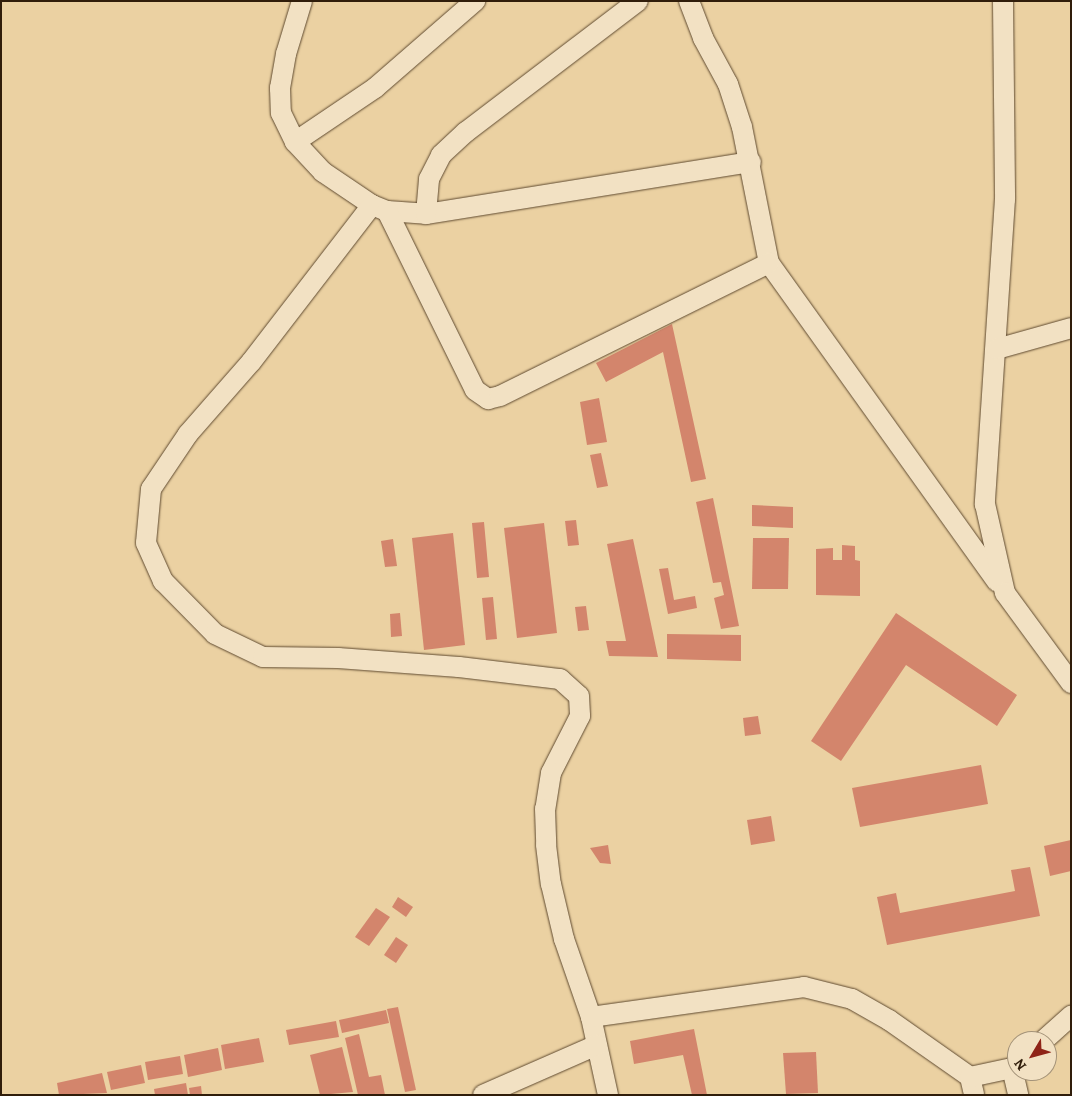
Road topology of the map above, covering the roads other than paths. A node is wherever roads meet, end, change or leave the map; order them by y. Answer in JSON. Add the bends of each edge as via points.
{"nodes":[{"id":1,"x":302,"y":1,"type":"edge"},
{"id":2,"x":475,"y":1,"type":"edge"},
{"id":3,"x":638,"y":1,"type":"edge"},
{"id":4,"x":690,"y":1,"type":"edge"},
{"id":5,"x":1002,"y":1,"type":"edge"},
{"id":6,"x":295,"y":142,"type":"junction"},
{"id":7,"x":751,"y":162,"type":"junction"},
{"id":8,"x":380,"y":208,"type":"junction"},
{"id":9,"x":426,"y":214,"type":"junction"},
{"id":10,"x":769,"y":263,"type":"junction"},
{"id":11,"x":1071,"y":328,"type":"edge"},
{"id":12,"x":998,"y":349,"type":"junction"},
{"id":13,"x":1005,"y":592,"type":"junction"},
{"id":14,"x":1071,"y":683,"type":"edge"},
{"id":15,"x":1071,"y":1016,"type":"edge"},
{"id":16,"x":591,"y":1017,"type":"junction"},
{"id":17,"x":1054,"y":1031,"type":"edge"},
{"id":18,"x":597,"y":1045,"type":"junction"},
{"id":19,"x":1007,"y":1070,"type":"edge"},
{"id":20,"x":1017,"y":1081,"type":"edge"},
{"id":21,"x":972,"y":1086,"type":"edge"},
{"id":22,"x":483,"y":1095,"type":"edge"},
{"id":23,"x":608,"y":1095,"type":"edge"},
{"id":24,"x":1018,"y":1095,"type":"edge"}],
"edges":[{"from":1,"to":6,"type":"street","via":[[280,88],[281,114]]},
{"from":2,"to":6,"type":"street","via":[[375,88]]},
{"from":3,"to":9,"type":"street","via":[[466,132],[441,155],[429,179]]},
{"from":4,"to":7,"type":"street","via":[[703,38],[728,84]]},
{"from":5,"to":12,"type":"street","via":[[1005,199]]},
{"from":6,"to":8,"type":"street","via":[[323,172]]},
{"from":7,"to":9,"type":"street"},
{"from":7,"to":10,"type":"street"},
{"from":8,"to":9,"type":"street"},
{"from":8,"to":10,"type":"street","via":[[475,390],[488,399],[500,396]]},
{"from":8,"to":16,"type":"street","via":[[188,434],[151,488],[146,543],[163,581],[215,634],[264,657],[338,658],[560,679],[579,696],[580,716],[551,773],[545,809],[551,884],[564,939]]},
{"from":10,"to":13,"type":"street"},
{"from":11,"to":12,"type":"street"},
{"from":12,"to":13,"type":"street","via":[[986,460],[985,504]]},
{"from":13,"to":14,"type":"street"},
{"from":15,"to":17,"type":"street"},
{"from":16,"to":18,"type":"street"},
{"from":16,"to":21,"type":"street","via":[[804,987],[852,999],[889,1020]]},
{"from":18,"to":22,"type":"street"},
{"from":18,"to":23,"type":"street"},
{"from":19,"to":21,"type":"street"},
{"from":20,"to":24,"type":"street"}]}
